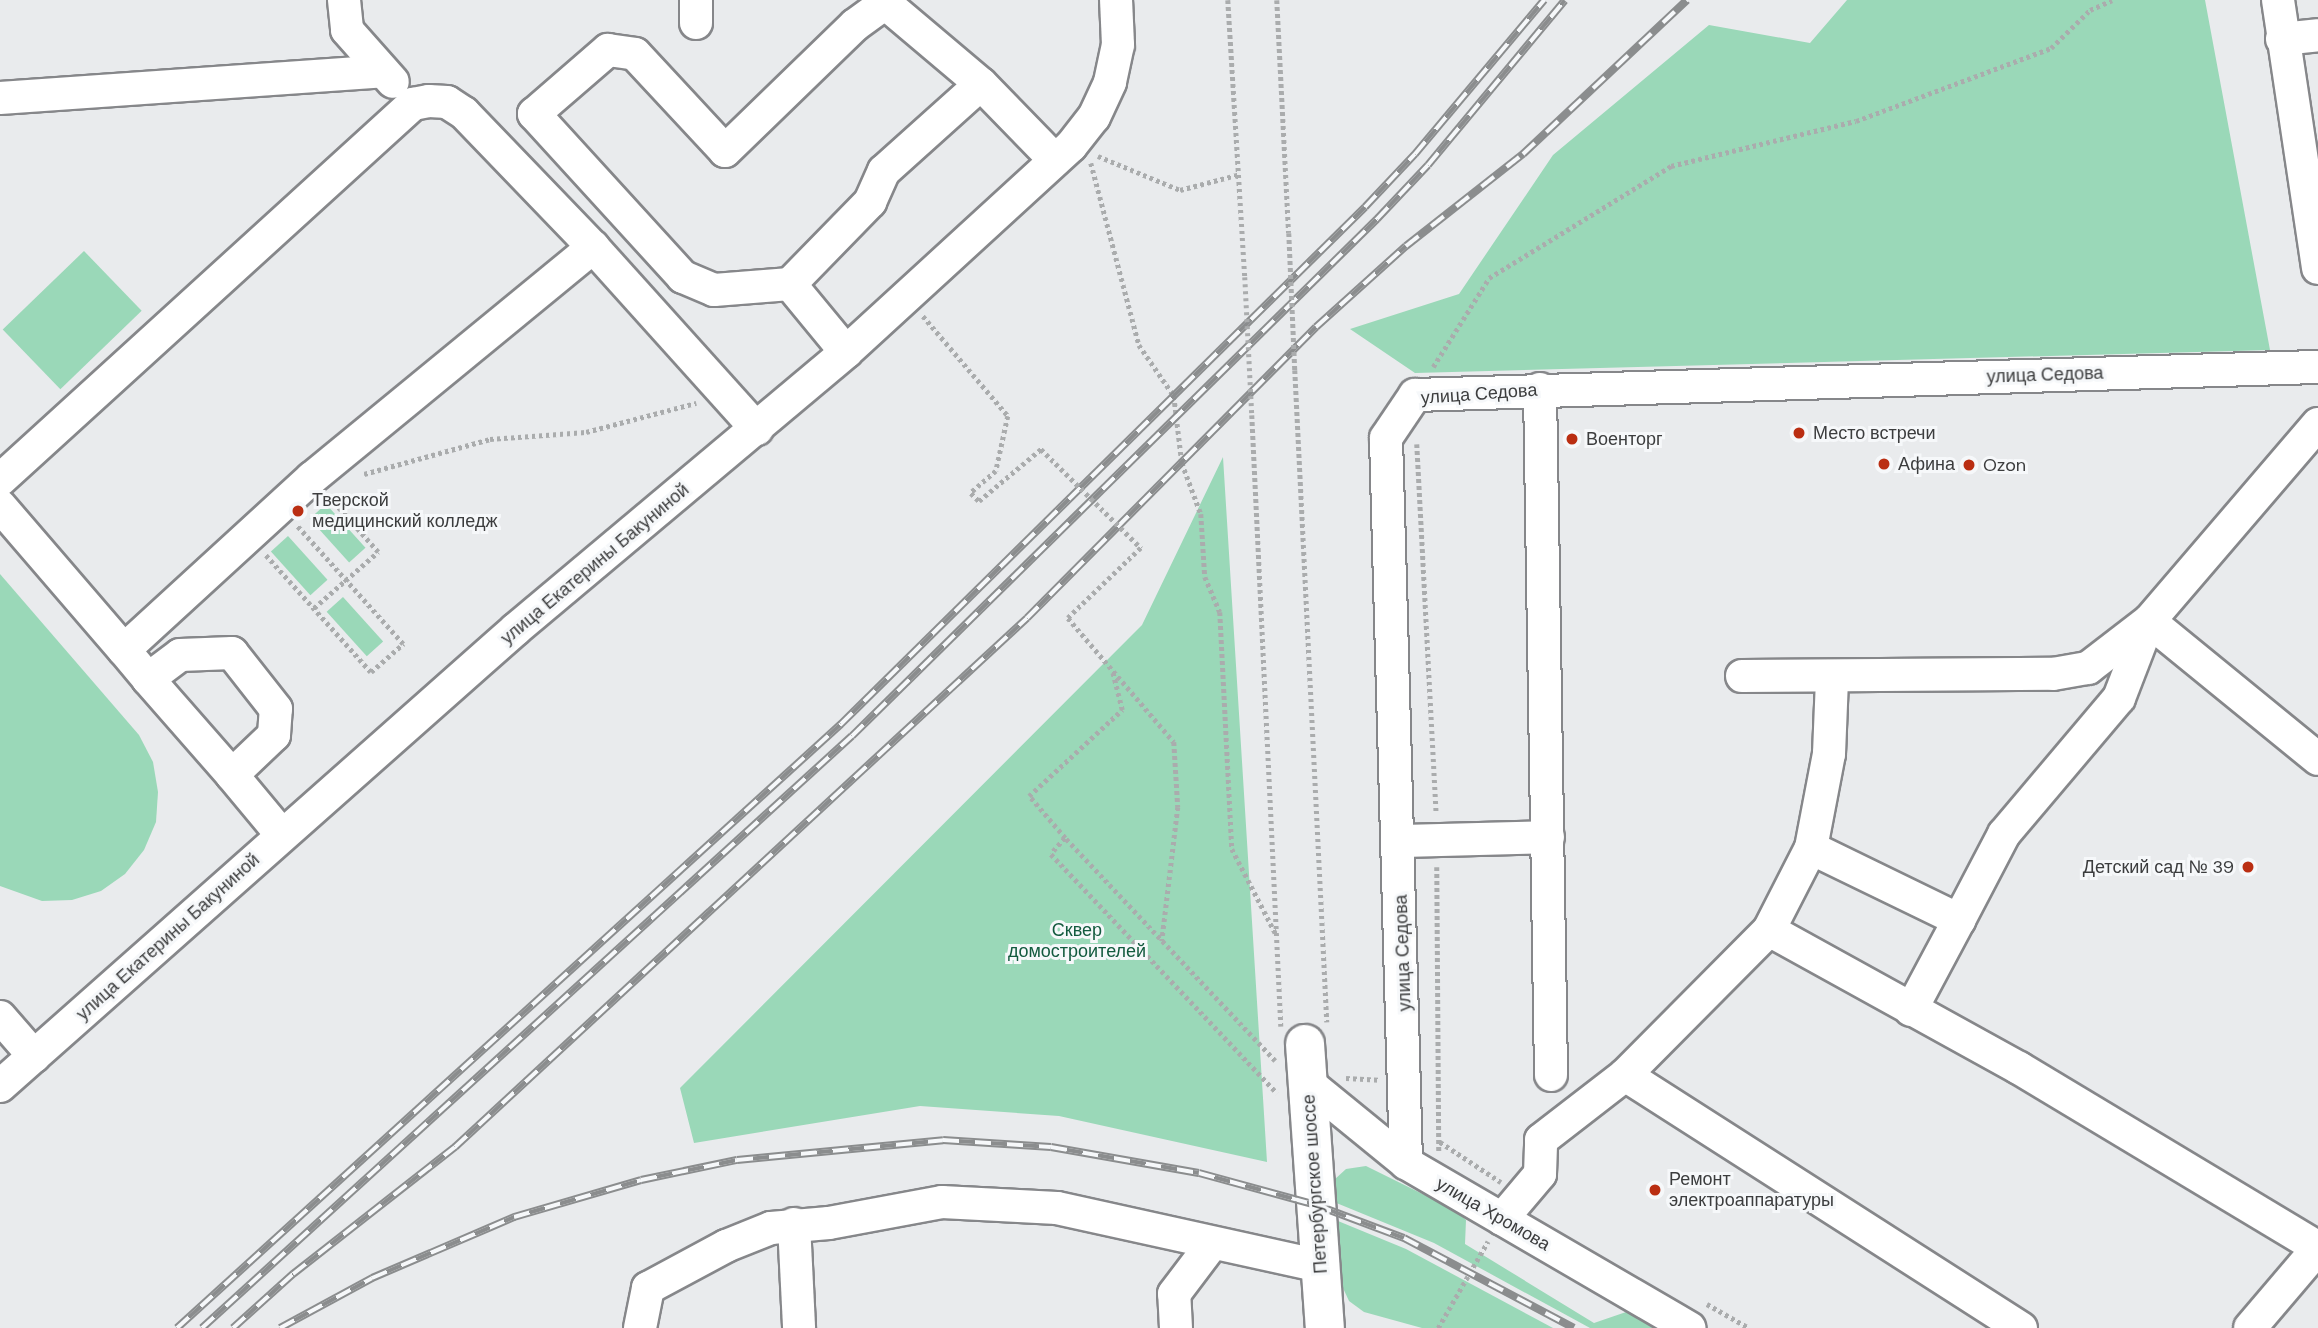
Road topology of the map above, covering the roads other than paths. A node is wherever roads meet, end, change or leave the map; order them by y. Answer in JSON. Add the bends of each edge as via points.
{"nodes":[{"id":1,"x":344,"y":0,"type":"edge"},
{"id":2,"x":1116,"y":0,"type":"edge"},
{"id":3,"x":2278,"y":0,"type":"edge"},
{"id":4,"x":2318,"y":35,"type":"edge"},
{"id":5,"x":2282,"y":38,"type":"junction"},
{"id":6,"x":383,"y":71,"type":"junction"},
{"id":7,"x":981,"y":84,"type":"junction"},
{"id":8,"x":0,"y":98,"type":"edge"},
{"id":9,"x":413,"y":104,"type":"junction"},
{"id":10,"x":1055,"y":160,"type":"junction"},
{"id":11,"x":2311,"y":178,"type":"edge"},
{"id":12,"x":593,"y":247,"type":"junction"},
{"id":13,"x":2318,"y":268,"type":"edge"},
{"id":14,"x":790,"y":284,"type":"junction"},
{"id":15,"x":846,"y":352,"type":"junction"},
{"id":16,"x":2318,"y":367,"type":"edge"},
{"id":17,"x":1540,"y":389,"type":"junction"},
{"id":18,"x":2318,"y":424,"type":"edge"},
{"id":19,"x":757,"y":429,"type":"junction"},
{"id":20,"x":0,"y":480,"type":"edge"},
{"id":21,"x":0,"y":506,"type":"edge"},
{"id":22,"x":2149,"y":621,"type":"junction"},
{"id":23,"x":124,"y":650,"type":"junction"},
{"id":24,"x":1742,"y":676,"type":"dead end"},
{"id":25,"x":1832,"y":678,"type":"junction"},
{"id":26,"x":148,"y":679,"type":"junction"},
{"id":27,"x":2318,"y":759,"type":"edge"},
{"id":28,"x":232,"y":775,"type":"junction"},
{"id":29,"x":282,"y":835,"type":"junction"},
{"id":30,"x":1548,"y":837,"type":"junction"},
{"id":31,"x":1400,"y":841,"type":"junction"},
{"id":32,"x":1811,"y":848,"type":"junction"},
{"id":33,"x":1959,"y":920,"type":"junction"},
{"id":34,"x":1769,"y":930,"type":"junction"},
{"id":35,"x":1911,"y":1010,"type":"junction"},
{"id":36,"x":0,"y":1017,"type":"edge"},
{"id":37,"x":34,"y":1056,"type":"junction"},
{"id":38,"x":1297,"y":1058,"type":"joint"},
{"id":39,"x":1625,"y":1075,"type":"junction"},
{"id":40,"x":1551,"y":1076,"type":"dead end"},
{"id":41,"x":0,"y":1086,"type":"edge"},
{"id":42,"x":1406,"y":1163,"type":"junction"},
{"id":43,"x":1502,"y":1219,"type":"junction"},
{"id":44,"x":794,"y":1224,"type":"junction"},
{"id":45,"x":1211,"y":1245,"type":"junction"},
{"id":46,"x":2318,"y":1248,"type":"edge"},
{"id":47,"x":1320,"y":1266,"type":"junction"},
{"id":48,"x":1330,"y":1327,"type":"edge"},
{"id":49,"x":640,"y":1328,"type":"edge"},
{"id":50,"x":799,"y":1328,"type":"edge"},
{"id":51,"x":1176,"y":1328,"type":"edge"},
{"id":52,"x":1690,"y":1328,"type":"edge"},
{"id":53,"x":2021,"y":1328,"type":"edge"},
{"id":54,"x":2250,"y":1328,"type":"edge"}],
"edges":[{"from":1,"to":6,"type":"street","via":[[346,30]]},
{"from":2,"to":10,"type":"street","name":"улица Екатерины Бакуниной","via":[[1118,45],[1105,94],[1087,127]]},
{"from":3,"to":5,"type":"street"},
{"from":4,"to":5,"type":"street"},
{"from":5,"to":11,"type":"street"},
{"from":6,"to":8,"type":"street"},
{"from":6,"to":9,"type":"street"},
{"from":7,"to":10,"type":"street"},
{"from":7,"to":14,"type":"street","via":[[884,172],[870,202]]},
{"from":7,"to":14,"type":"street","via":[[885,4],[855,25],[725,151],[635,54],[608,50],[534,114],[682,277],[714,290]]},
{"from":9,"to":12,"type":"street","via":[[447,102],[464,113]]},
{"from":9,"to":20,"type":"street"},
{"from":10,"to":15,"type":"street","name":"улица Екатерины Бакуниной"},
{"from":11,"to":13,"type":"street"},
{"from":12,"to":19,"type":"street"},
{"from":12,"to":23,"type":"street","via":[[312,478]]},
{"from":14,"to":15,"type":"street"},
{"from":15,"to":19,"type":"street","name":"улица Екатерины Бакуниной"},
{"from":16,"to":17,"type":"street","name":"улица Седова"},
{"from":17,"to":30,"type":"street"},
{"from":17,"to":31,"type":"street","name":"улица Седова","via":[[1415,395],[1386,438]]},
{"from":18,"to":22,"type":"street"},
{"from":19,"to":29,"type":"street","name":"улица Екатерины Бакуниной","via":[[516,629]]},
{"from":21,"to":23,"type":"street"},
{"from":22,"to":25,"type":"street","via":[[2088,668],[2053,674]]},
{"from":22,"to":27,"type":"street"},
{"from":22,"to":33,"type":"street","via":[[2119,698],[2004,834]]},
{"from":23,"to":26,"type":"street"},
{"from":24,"to":25,"type":"street"},
{"from":25,"to":32,"type":"street","via":[[1829,754]]},
{"from":26,"to":28,"type":"street"},
{"from":26,"to":28,"type":"street","via":[[180,655],[232,653],[276,709],[274,735]]},
{"from":28,"to":29,"type":"street"},
{"from":29,"to":37,"type":"street","name":"улица Екатерины Бакуниной"},
{"from":30,"to":31,"type":"street"},
{"from":30,"to":40,"type":"street"},
{"from":31,"to":42,"type":"street","name":"улица Седова"},
{"from":32,"to":33,"type":"street"},
{"from":32,"to":34,"type":"street"},
{"from":33,"to":35,"type":"street"},
{"from":34,"to":35,"type":"street"},
{"from":34,"to":39,"type":"street"},
{"from":35,"to":46,"type":"street","via":[[2020,1068]]},
{"from":36,"to":37,"type":"street"},
{"from":37,"to":41,"type":"street","name":"улица Екатерины Бакуниной"},
{"from":38,"to":42,"type":"street","name":"улица Хромова"},
{"from":38,"to":47,"type":"main road","name":"Петербургское шоссе"},
{"from":39,"to":43,"type":"street","via":[[1541,1140],[1540,1174]]},
{"from":39,"to":53,"type":"street"},
{"from":42,"to":43,"type":"street","name":"улица Хромова"},
{"from":43,"to":52,"type":"street","name":"улица Хромова"},
{"from":44,"to":45,"type":"street","via":[[980,1201],[1057,1208]]},
{"from":44,"to":49,"type":"street","via":[[726,1246],[648,1288]]},
{"from":44,"to":50,"type":"street"},
{"from":45,"to":47,"type":"street"},
{"from":45,"to":51,"type":"street","via":[[1174,1294]]},
{"from":46,"to":54,"type":"street"},
{"from":47,"to":48,"type":"main road","name":"Петербургское шоссе"}]}
